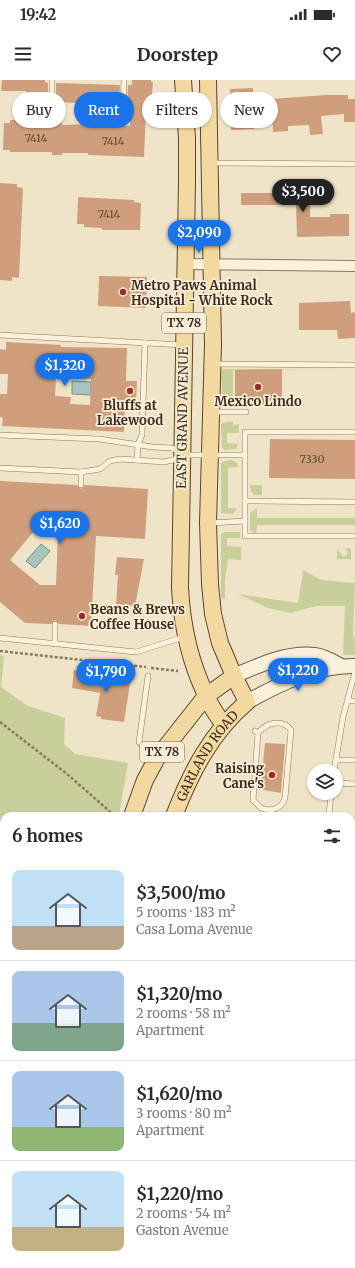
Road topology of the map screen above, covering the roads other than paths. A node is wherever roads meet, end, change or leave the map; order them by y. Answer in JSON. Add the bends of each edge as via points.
{"nodes":[{"id":1,"x":52,"y":80,"type":"edge"},
{"id":2,"x":124,"y":80,"type":"edge"},
{"id":3,"x":184,"y":80,"type":"edge"},
{"id":4,"x":208,"y":80,"type":"edge"},
{"id":5,"x":52,"y":92,"type":"edge"},
{"id":6,"x":124,"y":92,"type":"edge"},
{"id":7,"x":211,"y":164,"type":"junction"},
{"id":8,"x":355,"y":164,"type":"edge"},
{"id":9,"x":184,"y":264,"type":"junction"},
{"id":10,"x":212,"y":266,"type":"junction"},
{"id":11,"x":355,"y":266,"type":"edge"},
{"id":12,"x":0,"y":335,"type":"edge"},
{"id":13,"x":145,"y":343,"type":"junction"},
{"id":14,"x":184,"y":345,"type":"junction"},
{"id":15,"x":213,"y":364,"type":"junction"},
{"id":16,"x":355,"y":365,"type":"edge"},
{"id":17,"x":211,"y":412,"type":"junction"},
{"id":18,"x":246,"y":412,"type":"dead end"},
{"id":19,"x":355,"y":432,"type":"edge"},
{"id":20,"x":0,"y":435,"type":"edge"},
{"id":21,"x":138,"y":444,"type":"junction"},
{"id":22,"x":182,"y":455,"type":"junction"},
{"id":23,"x":210,"y":455,"type":"junction"},
{"id":24,"x":245,"y":455,"type":"junction"},
{"id":25,"x":137,"y":460,"type":"junction"},
{"id":26,"x":0,"y":468,"type":"edge"},
{"id":27,"x":81,"y":472,"type":"junction"},
{"id":28,"x":81,"y":485,"type":"dead end"},
{"id":29,"x":245,"y":501,"type":"junction"},
{"id":30,"x":355,"y":502,"type":"edge"},
{"id":31,"x":245,"y":521,"type":"junction"},
{"id":32,"x":208,"y":523,"type":"junction"},
{"id":33,"x":355,"y":536,"type":"edge"},
{"id":34,"x":55,"y":624,"type":"dead end"},
{"id":35,"x":186,"y":636,"type":"junction"},
{"id":36,"x":0,"y":638,"type":"edge"},
{"id":37,"x":55,"y":644,"type":"junction"},
{"id":38,"x":348,"y":666,"type":"edge"},
{"id":39,"x":355,"y":672,"type":"edge"},
{"id":40,"x":148,"y":676,"type":"dead end"},
{"id":41,"x":234,"y":676,"type":"junction"},
{"id":42,"x":206,"y":696,"type":"junction"},
{"id":43,"x":348,"y":701,"type":"junction"},
{"id":44,"x":355,"y":701,"type":"edge"},
{"id":45,"x":247,"y":702,"type":"junction"},
{"id":46,"x":223,"y":724,"type":"junction"},
{"id":47,"x":256,"y":732,"type":"joint"},
{"id":48,"x":157,"y":758,"type":"junction"},
{"id":49,"x":336,"y":760,"type":"junction"},
{"id":50,"x":355,"y":760,"type":"edge"},
{"id":51,"x":335,"y":764,"type":"edge"},
{"id":52,"x":343,"y":783,"type":"edge"},
{"id":53,"x":355,"y":784,"type":"edge"},
{"id":54,"x":330,"y":800,"type":"edge"},
{"id":55,"x":133,"y":812,"type":"edge"},
{"id":56,"x":176,"y":812,"type":"edge"},
{"id":57,"x":329,"y":812,"type":"edge"}],
"edges":[{"from":1,"to":5,"type":"lane"},
{"from":2,"to":6,"type":"lane"},
{"from":3,"to":9,"type":"main road","name":"EAST GRAND AVENUE","number":"TX 78","via":[[187,138]]},
{"from":4,"to":7,"type":"main road","number":"TX 78"},
{"from":7,"to":8,"type":"lane"},
{"from":7,"to":10,"type":"main road","number":"TX 78"},
{"from":9,"to":10,"type":"street"},
{"from":9,"to":14,"type":"main road","name":"EAST GRAND AVENUE","number":"TX 78"},
{"from":10,"to":11,"type":"street"},
{"from":10,"to":15,"type":"main road","number":"TX 78"},
{"from":12,"to":13,"type":"lane"},
{"from":13,"to":14,"type":"lane"},
{"from":13,"to":21,"type":"lane","via":[[142,435]]},
{"from":14,"to":22,"type":"main road","name":"EAST GRAND AVENUE","number":"TX 78"},
{"from":15,"to":16,"type":"lane"},
{"from":15,"to":17,"type":"main road","number":"TX 78"},
{"from":17,"to":18,"type":"lane"},
{"from":17,"to":23,"type":"main road","number":"TX 78"},
{"from":19,"to":24,"type":"lane","via":[[245,432]]},
{"from":20,"to":21,"type":"lane","via":[[99,439]]},
{"from":21,"to":22,"type":"lane","via":[[153,448],[172,448]]},
{"from":21,"to":25,"type":"lane"},
{"from":22,"to":23,"type":"lane"},
{"from":22,"to":25,"type":"lane","via":[[164,462]]},
{"from":22,"to":35,"type":"main road","name":"EAST GRAND AVENUE","number":"TX 78","via":[[180,588]]},
{"from":23,"to":24,"type":"lane"},
{"from":23,"to":32,"type":"main road","number":"TX 78"},
{"from":24,"to":29,"type":"lane"},
{"from":25,"to":27,"type":"lane","via":[[110,461],[100,469]]},
{"from":26,"to":27,"type":"lane"},
{"from":27,"to":28,"type":"lane"},
{"from":29,"to":30,"type":"lane"},
{"from":29,"to":31,"type":"lane"},
{"from":31,"to":32,"type":"lane"},
{"from":31,"to":33,"type":"lane","via":[[245,536]]},
{"from":32,"to":41,"type":"main road","number":"TX 78","via":[[213,614],[220,643]]},
{"from":34,"to":37,"type":"lane"},
{"from":35,"to":37,"type":"lane","via":[[136,652]]},
{"from":35,"to":42,"type":"main road","name":"EAST GRAND AVENUE","number":"TX 78","via":[[195,670]]},
{"from":36,"to":37,"type":"lane"},
{"from":38,"to":41,"type":"street","via":[[316,655],[290,657],[261,664]]},
{"from":38,"to":45,"type":"street","via":[[301,676]]},
{"from":39,"to":43,"type":"lane"},
{"from":40,"to":48,"type":"lane","via":[[139,742]]},
{"from":41,"to":42,"type":"main road","number":"TX 78"},
{"from":41,"to":45,"type":"main road","number":"TX 78"},
{"from":42,"to":46,"type":"main road","name":"EAST GRAND AVENUE","number":"TX 78"},
{"from":42,"to":48,"type":"main road","number":"TX 78"},
{"from":43,"to":44,"type":"lane"},
{"from":43,"to":49,"type":"lane"},
{"from":45,"to":46,"type":"main road","name":"GARLAND ROAD","number":"TX 78"},
{"from":46,"to":56,"type":"main road","name":"GARLAND ROAD","number":"TX 78","via":[[194,769]]},
{"from":47,"to":47,"type":"lane","via":[[253,800],[261,808],[276,809],[285,798],[291,730],[284,725],[273,723]]},
{"from":48,"to":55,"type":"main road","number":"TX 78","via":[[145,780]]},
{"from":49,"to":50,"type":"lane"},
{"from":49,"to":51,"type":"lane"},
{"from":52,"to":53,"type":"lane"},
{"from":54,"to":57,"type":"lane"}]}
